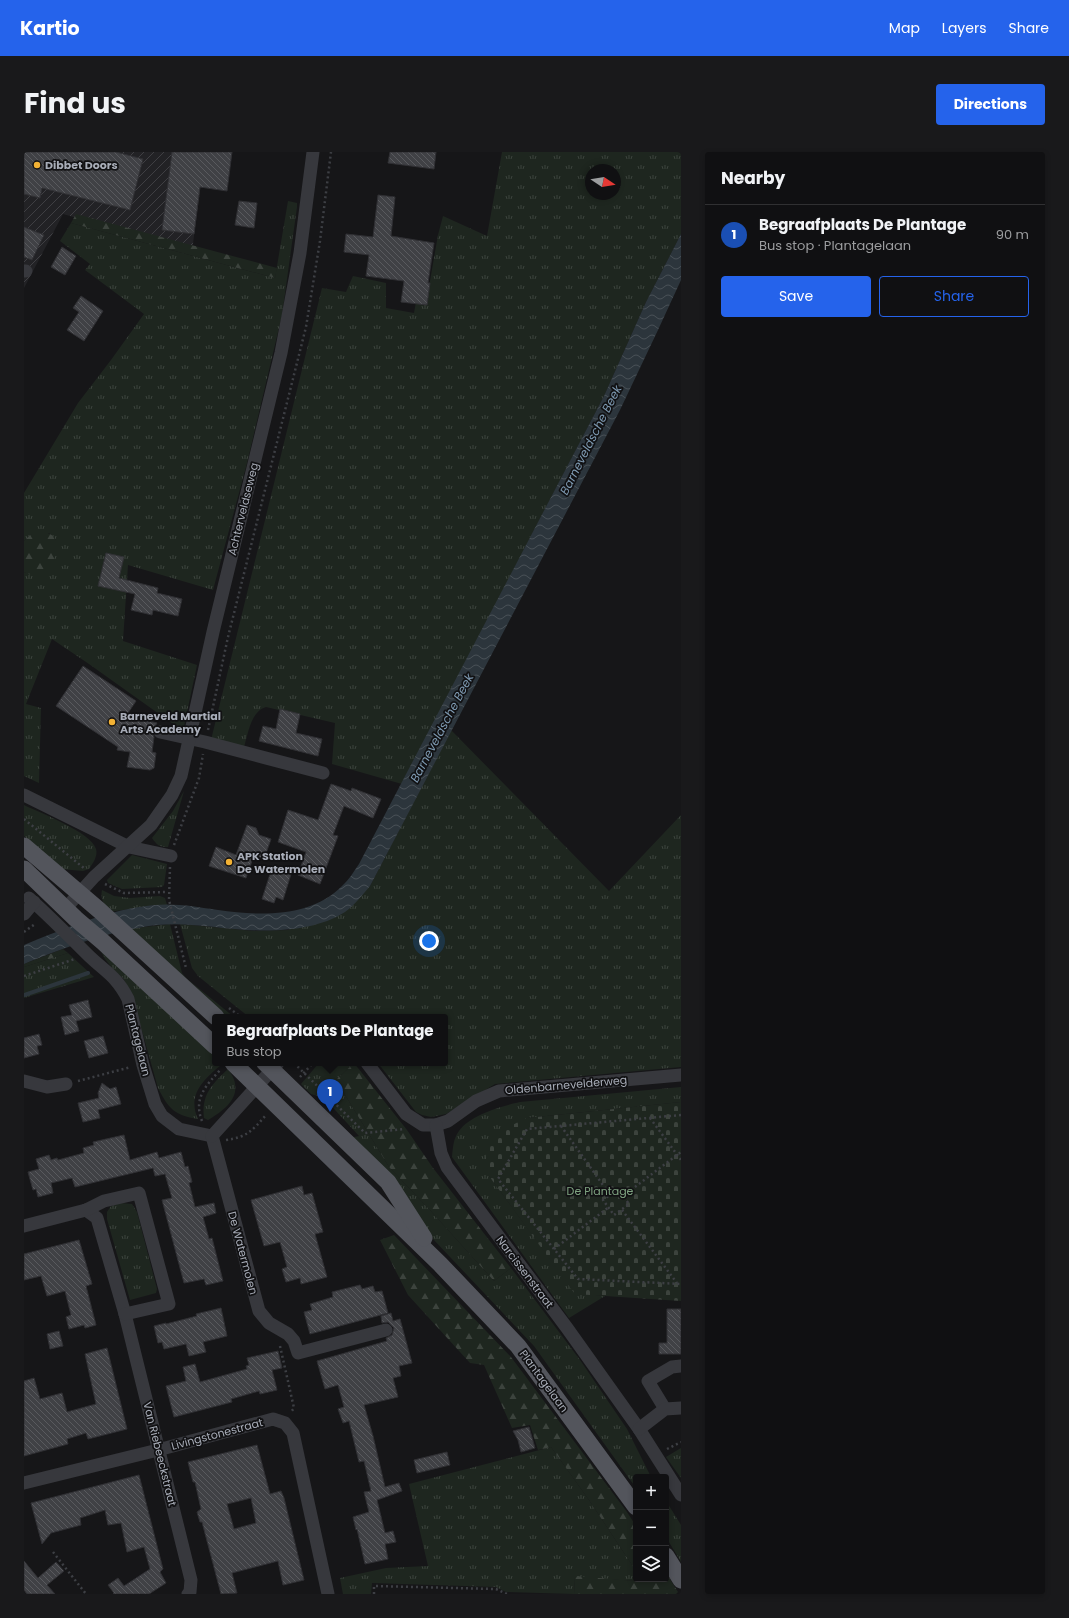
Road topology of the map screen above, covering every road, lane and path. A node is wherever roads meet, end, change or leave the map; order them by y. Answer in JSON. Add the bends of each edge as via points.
{"nodes":[{"id":1,"x":313,"y":152,"type":"edge"},
{"id":2,"x":331,"y":152,"type":"edge"},
{"id":3,"x":160,"y":732,"type":"dead end"},
{"id":4,"x":190,"y":739,"type":"junction"},
{"id":5,"x":205,"y":742,"type":"junction"},
{"id":6,"x":323,"y":774,"type":"dead end"},
{"id":7,"x":24,"y":795,"type":"edge"},
{"id":8,"x":24,"y":846,"type":"edge"},
{"id":9,"x":129,"y":847,"type":"junction"},
{"id":10,"x":172,"y":856,"type":"junction"},
{"id":11,"x":24,"y":869,"type":"edge"},
{"id":12,"x":79,"y":894,"type":"junction"},
{"id":13,"x":24,"y":914,"type":"edge"},
{"id":14,"x":70,"y":914,"type":"junction"},
{"id":15,"x":88,"y":955,"type":"junction"},
{"id":16,"x":190,"y":975,"type":"dead end"},
{"id":17,"x":24,"y":976,"type":"edge"},
{"id":18,"x":222,"y":1012,"type":"edge"},
{"id":19,"x":212,"y":1043,"type":"edge"},
{"id":20,"x":143,"y":1064,"type":"junction"},
{"id":21,"x":227,"y":1066,"type":"edge"},
{"id":22,"x":229,"y":1066,"type":"edge"},
{"id":23,"x":270,"y":1066,"type":"edge"},
{"id":24,"x":272,"y":1066,"type":"edge"},
{"id":25,"x":297,"y":1066,"type":"edge"},
{"id":26,"x":310,"y":1066,"type":"edge"},
{"id":27,"x":369,"y":1066,"type":"edge"},
{"id":28,"x":304,"y":1073,"type":"junction"},
{"id":29,"x":681,"y":1075,"type":"edge"},
{"id":30,"x":24,"y":1081,"type":"edge"},
{"id":31,"x":66,"y":1084,"type":"joint"},
{"id":32,"x":257,"y":1085,"type":"junction"},
{"id":33,"x":290,"y":1088,"type":"junction"},
{"id":34,"x":276,"y":1104,"type":"junction"},
{"id":35,"x":681,"y":1115,"type":"edge"},
{"id":36,"x":650,"y":1118,"type":"junction"},
{"id":37,"x":436,"y":1125,"type":"junction"},
{"id":38,"x":561,"y":1126,"type":"junction"},
{"id":39,"x":409,"y":1129,"type":"dead end"},
{"id":40,"x":212,"y":1136,"type":"junction"},
{"id":41,"x":681,"y":1152,"type":"edge"},
{"id":42,"x":677,"y":1155,"type":"junction"},
{"id":43,"x":681,"y":1160,"type":"edge"},
{"id":44,"x":610,"y":1195,"type":"junction"},
{"id":45,"x":623,"y":1196,"type":"junction"},
{"id":46,"x":609,"y":1207,"type":"junction"},
{"id":47,"x":86,"y":1210,"type":"junction"},
{"id":48,"x":622,"y":1210,"type":"junction"},
{"id":49,"x":24,"y":1226,"type":"edge"},
{"id":50,"x":554,"y":1249,"type":"junction"},
{"id":51,"x":440,"y":1264,"type":"junction"},
{"id":52,"x":677,"y":1283,"type":"junction"},
{"id":53,"x":681,"y":1284,"type":"edge"},
{"id":54,"x":125,"y":1314,"type":"junction"},
{"id":55,"x":276,"y":1327,"type":"junction"},
{"id":56,"x":386,"y":1330,"type":"dead end"},
{"id":57,"x":681,"y":1366,"type":"edge"},
{"id":58,"x":681,"y":1408,"type":"edge"},
{"id":59,"x":665,"y":1410,"type":"junction"},
{"id":60,"x":285,"y":1423,"type":"junction"},
{"id":61,"x":639,"y":1429,"type":"junction"},
{"id":62,"x":158,"y":1450,"type":"junction"},
{"id":63,"x":24,"y":1483,"type":"edge"},
{"id":64,"x":681,"y":1495,"type":"edge"},
{"id":65,"x":633,"y":1503,"type":"edge"},
{"id":66,"x":53,"y":1552,"type":"dead end"},
{"id":67,"x":669,"y":1561,"type":"edge"},
{"id":68,"x":681,"y":1580,"type":"edge"},
{"id":69,"x":86,"y":1594,"type":"edge"},
{"id":70,"x":188,"y":1594,"type":"edge"},
{"id":71,"x":328,"y":1594,"type":"edge"},
{"id":72,"x":374,"y":1594,"type":"edge"},
{"id":73,"x":507,"y":1594,"type":"edge"}],
"edges":[{"from":1,"to":4,"type":"street","name":"Achterveldseweg","via":[[300,253],[281,352],[213,632]]},
{"from":2,"to":5,"type":"path","name":"Achterveldseweg","via":[[306,327],[228,637]]},
{"from":3,"to":4,"type":"street"},
{"from":4,"to":5,"type":"street"},
{"from":4,"to":9,"type":"street","name":"Achterveldseweg","via":[[181,776],[172,795],[151,825]]},
{"from":5,"to":6,"type":"street"},
{"from":5,"to":10,"type":"path","name":"Achterveldseweg","via":[[199,778],[179,828]]},
{"from":7,"to":9,"type":"street"},
{"from":8,"to":12,"type":"main road"},
{"from":9,"to":10,"type":"street"},
{"from":9,"to":12,"type":"street","name":"Achterveldseweg","via":[[94,877]]},
{"from":10,"to":16,"type":"path","name":"Achterveldseweg","via":[[169,900]]},
{"from":11,"to":14,"type":"main road"},
{"from":12,"to":14,"type":"street","name":"Achterveldseweg"},
{"from":12,"to":18,"type":"main road"},
{"from":13,"to":15,"type":"street","name":"Plantagelaan","via":[[31,900]]},
{"from":14,"to":19,"type":"main road"},
{"from":15,"to":17,"type":"path"},
{"from":15,"to":20,"type":"street","name":"Plantagelaan","via":[[109,972],[124,990]]},
{"from":20,"to":31,"type":"path"},
{"from":20,"to":40,"type":"street","name":"Plantagelaan","via":[[155,1104],[162,1116],[179,1129]]},
{"from":21,"to":40,"type":"path","via":[[204,1087],[200,1097],[198,1112]]},
{"from":22,"to":32,"type":"main road","name":"Plantagelaan"},
{"from":23,"to":32,"type":"street"},
{"from":24,"to":33,"type":"main road","name":"Plantagelaan"},
{"from":25,"to":28,"type":"path"},
{"from":26,"to":28,"type":"path"},
{"from":27,"to":37,"type":"street","via":[[406,1114],[424,1125]]},
{"from":28,"to":33,"type":"path"},
{"from":28,"to":39,"type":"path","via":[[365,1133]]},
{"from":29,"to":37,"type":"street","name":"Oldenbarnevelderweg","via":[[499,1091],[476,1101],[448,1121]]},
{"from":30,"to":31,"type":"street","via":[[47,1087]]},
{"from":32,"to":34,"type":"main road","name":"Plantagelaan"},
{"from":32,"to":40,"type":"street"},
{"from":33,"to":51,"type":"main road","name":"Plantagelaan","via":[[388,1182]]},
{"from":34,"to":40,"type":"path","via":[[251,1132],[238,1138],[222,1140]]},
{"from":34,"to":51,"type":"main road","name":"Plantagelaan"},
{"from":35,"to":36,"type":"path"},
{"from":36,"to":38,"type":"path"},
{"from":36,"to":42,"type":"path"},
{"from":37,"to":61,"type":"street","name":"Narcissenstraat","via":[[441,1153],[447,1167]]},
{"from":38,"to":44,"type":"path"},
{"from":38,"to":50,"type":"path","via":[[527,1129],[498,1179]]},
{"from":40,"to":55,"type":"street","name":"De Watermolen","via":[[259,1311]]},
{"from":41,"to":42,"type":"path"},
{"from":42,"to":43,"type":"path"},
{"from":42,"to":45,"type":"path"},
{"from":44,"to":45,"type":"path","via":[[618,1189]]},
{"from":44,"to":46,"type":"path","via":[[603,1200]]},
{"from":45,"to":48,"type":"path","via":[[629,1204]]},
{"from":46,"to":48,"type":"path","via":[[614,1215]]},
{"from":46,"to":50,"type":"path"},
{"from":47,"to":49,"type":"street"},
{"from":47,"to":54,"type":"street","name":"Van Riebeeckstraat","via":[[97,1218]]},
{"from":47,"to":54,"type":"street","via":[[104,1201],[139,1193],[169,1304]]},
{"from":48,"to":52,"type":"path"},
{"from":50,"to":52,"type":"path","via":[[578,1279]]},
{"from":51,"to":65,"type":"main road","name":"Plantagelaan","via":[[518,1346]]},
{"from":52,"to":53,"type":"path"},
{"from":54,"to":62,"type":"street","name":"Van Riebeeckstraat"},
{"from":55,"to":56,"type":"street","name":"De Watermolen","via":[[288,1334],[298,1352]]},
{"from":55,"to":60,"type":"path","via":[[294,1408]]},
{"from":57,"to":59,"type":"street","via":[[672,1366],[648,1381]]},
{"from":58,"to":59,"type":"street"},
{"from":59,"to":61,"type":"street"},
{"from":60,"to":62,"type":"street","name":"Livingstonestraat","via":[[273,1419]]},
{"from":60,"to":71,"type":"street","via":[[293,1433]]},
{"from":61,"to":64,"type":"street","name":"Narcissenstraat"},
{"from":62,"to":63,"type":"street","name":"Livingstonestraat"},
{"from":62,"to":70,"type":"street","name":"Van Riebeeckstraat","via":[[191,1580]]},
{"from":66,"to":69,"type":"path"},
{"from":67,"to":68,"type":"main road"},
{"from":72,"to":73,"type":"path","via":[[374,1586],[496,1589]]}]}
